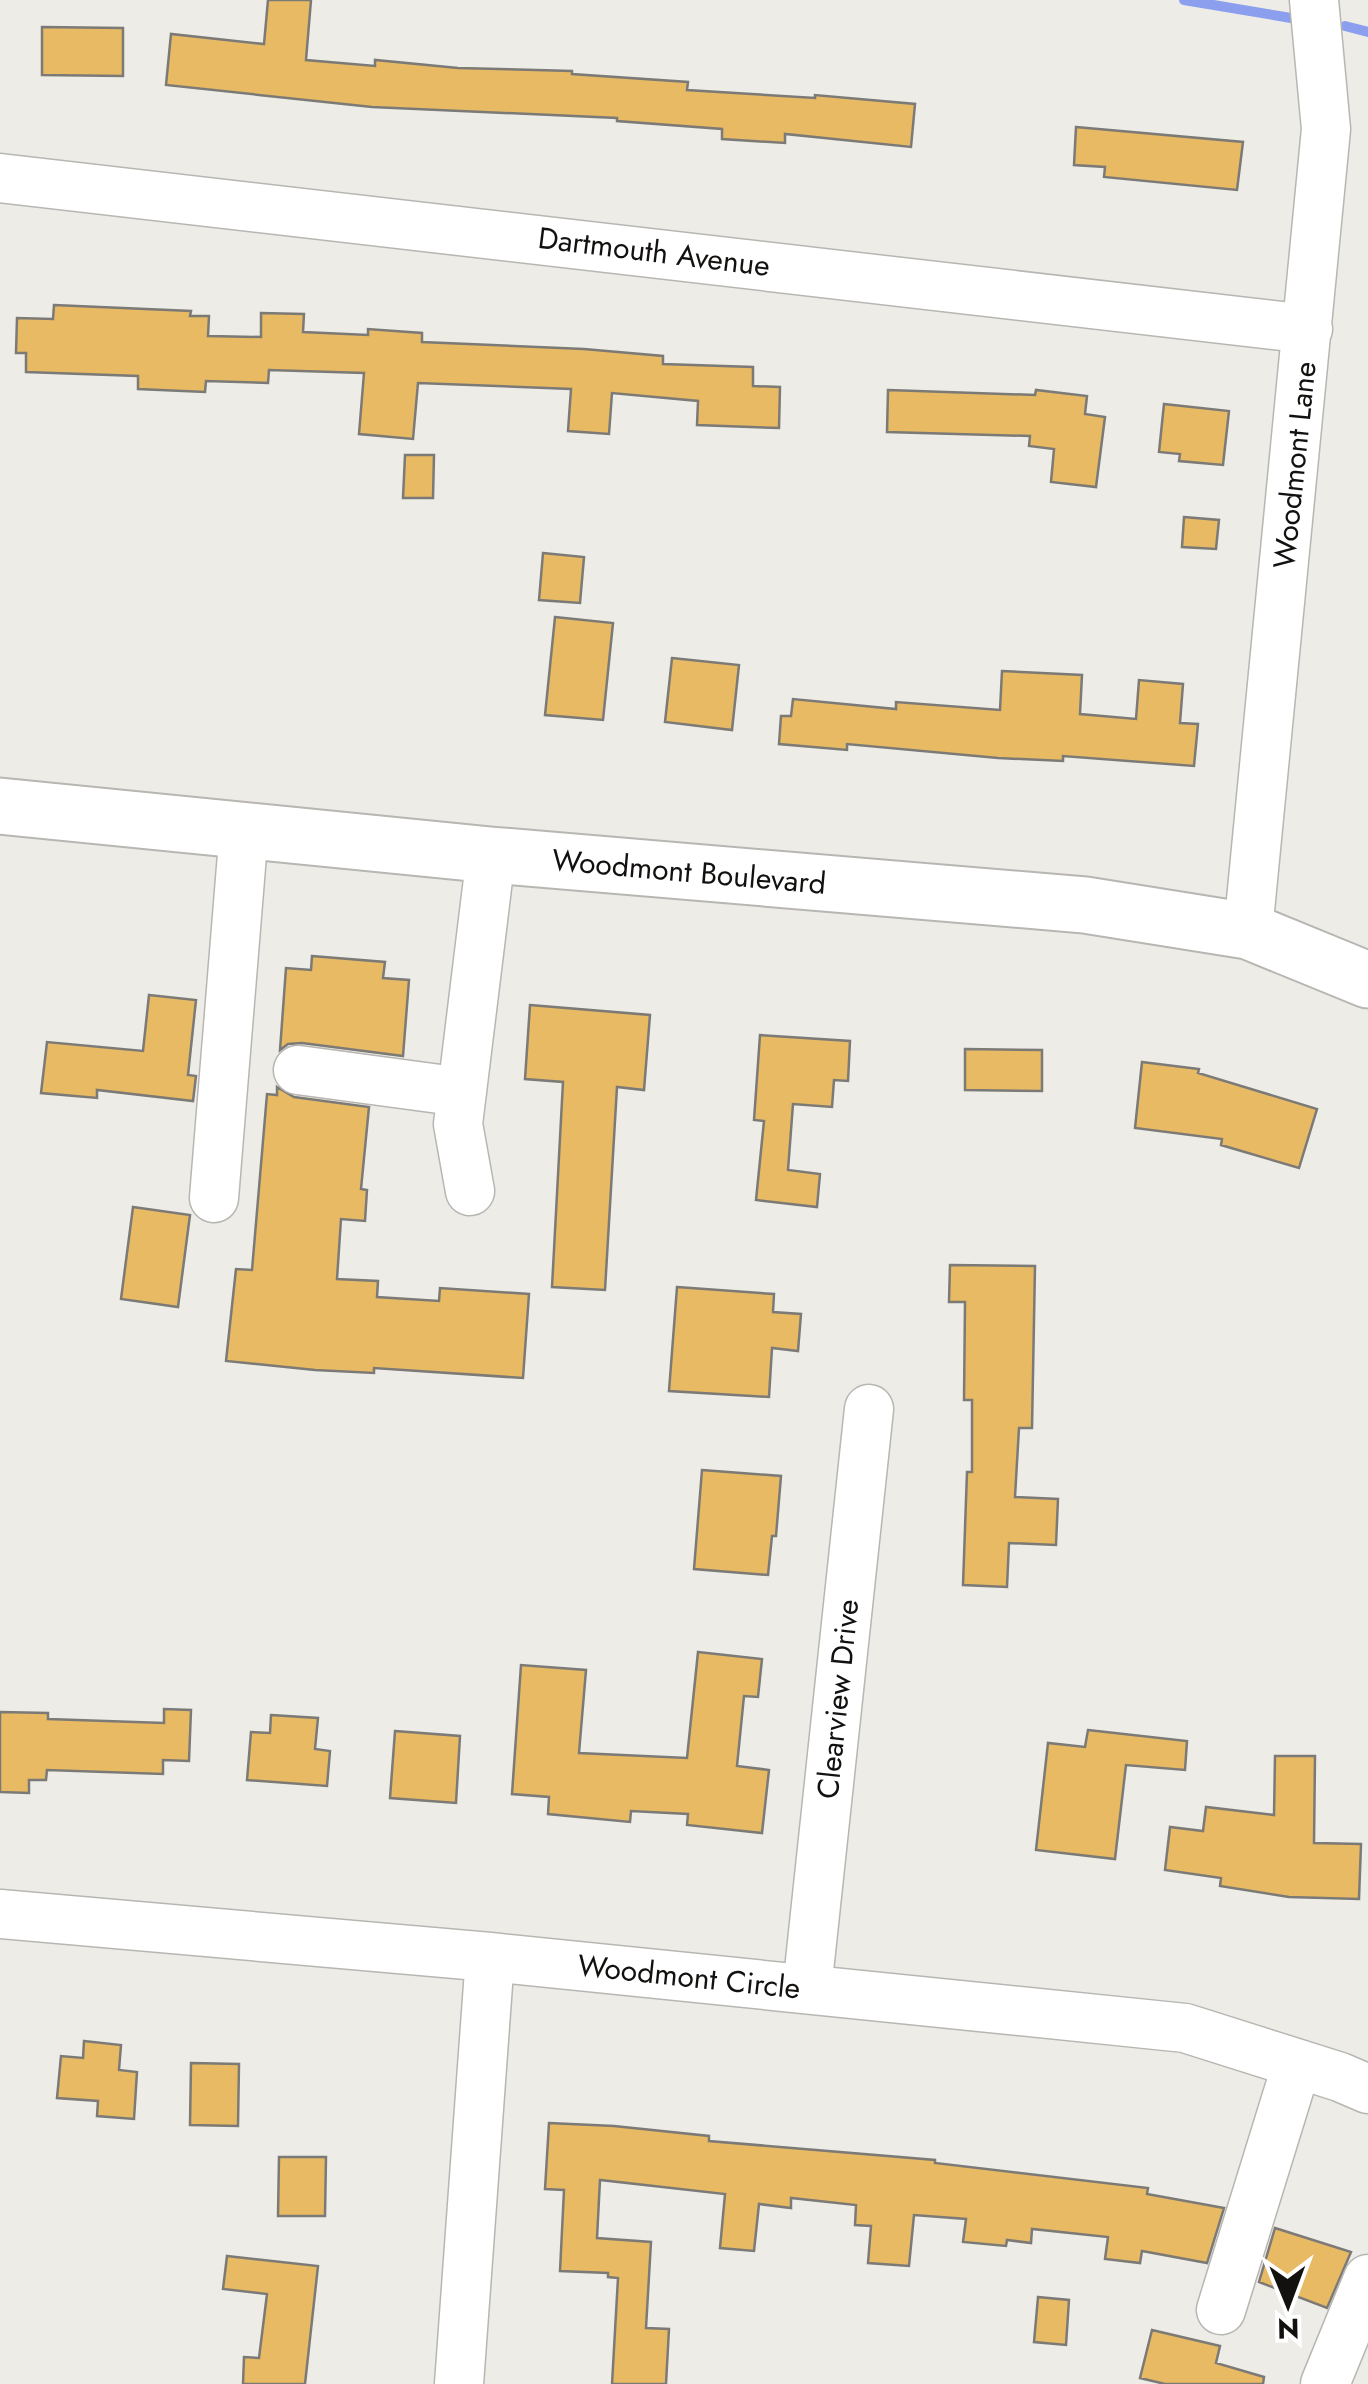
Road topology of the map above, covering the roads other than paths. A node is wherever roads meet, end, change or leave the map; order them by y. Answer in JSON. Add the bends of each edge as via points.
{"nodes":[{"id":1,"x":1314,"y":0,"type":"edge"},
{"id":2,"x":0,"y":178,"type":"edge"},
{"id":3,"x":1308,"y":329,"type":"junction"},
{"id":4,"x":0,"y":806,"type":"edge"},
{"id":5,"x":244,"y":830,"type":"junction"},
{"id":6,"x":491,"y":855,"type":"junction"},
{"id":7,"x":1248,"y":931,"type":"junction"},
{"id":8,"x":1368,"y":980,"type":"edge"},
{"id":9,"x":298,"y":1070,"type":"dead end"},
{"id":10,"x":462,"y":1092,"type":"junction"},
{"id":11,"x":470,"y":1191,"type":"dead end"},
{"id":12,"x":214,"y":1198,"type":"dead end"},
{"id":13,"x":869,"y":1409,"type":"dead end"},
{"id":14,"x":0,"y":1914,"type":"edge"},
{"id":15,"x":490,"y":1957,"type":"junction"},
{"id":16,"x":806,"y":1990,"type":"junction"},
{"id":17,"x":1296,"y":2064,"type":"junction"},
{"id":18,"x":1368,"y":2089,"type":"edge"},
{"id":19,"x":1368,"y":2280,"type":"edge"},
{"id":20,"x":1221,"y":2310,"type":"dead end"},
{"id":21,"x":459,"y":2384,"type":"edge"},
{"id":22,"x":1326,"y":2384,"type":"edge"}],
"edges":[{"from":1,"to":3,"type":"street","name":"Woodmont Lane","via":[[1326,128]]},
{"from":2,"to":3,"type":"street","name":"Dartmouth Avenue"},
{"from":3,"to":7,"type":"street","name":"Woodmont Lane"},
{"from":4,"to":5,"type":"main road","name":"Woodmont Boulevard"},
{"from":5,"to":6,"type":"main road","name":"Woodmont Boulevard"},
{"from":5,"to":12,"type":"street"},
{"from":6,"to":7,"type":"main road","name":"Woodmont Boulevard","via":[[1085,905]]},
{"from":6,"to":10,"type":"street"},
{"from":7,"to":8,"type":"main road","name":"Woodmont Boulevard"},
{"from":9,"to":10,"type":"street"},
{"from":10,"to":11,"type":"street","via":[[458,1124]]},
{"from":13,"to":16,"type":"street","name":"Clearview Drive"},
{"from":14,"to":15,"type":"street","name":"Woodmont Circle"},
{"from":15,"to":16,"type":"street","name":"Woodmont Circle"},
{"from":15,"to":21,"type":"street"},
{"from":16,"to":17,"type":"street","name":"Woodmont Circle","via":[[1185,2028]]},
{"from":17,"to":18,"type":"street","name":"Woodmont Circle"},
{"from":17,"to":20,"type":"street"},
{"from":19,"to":22,"type":"street"}]}
